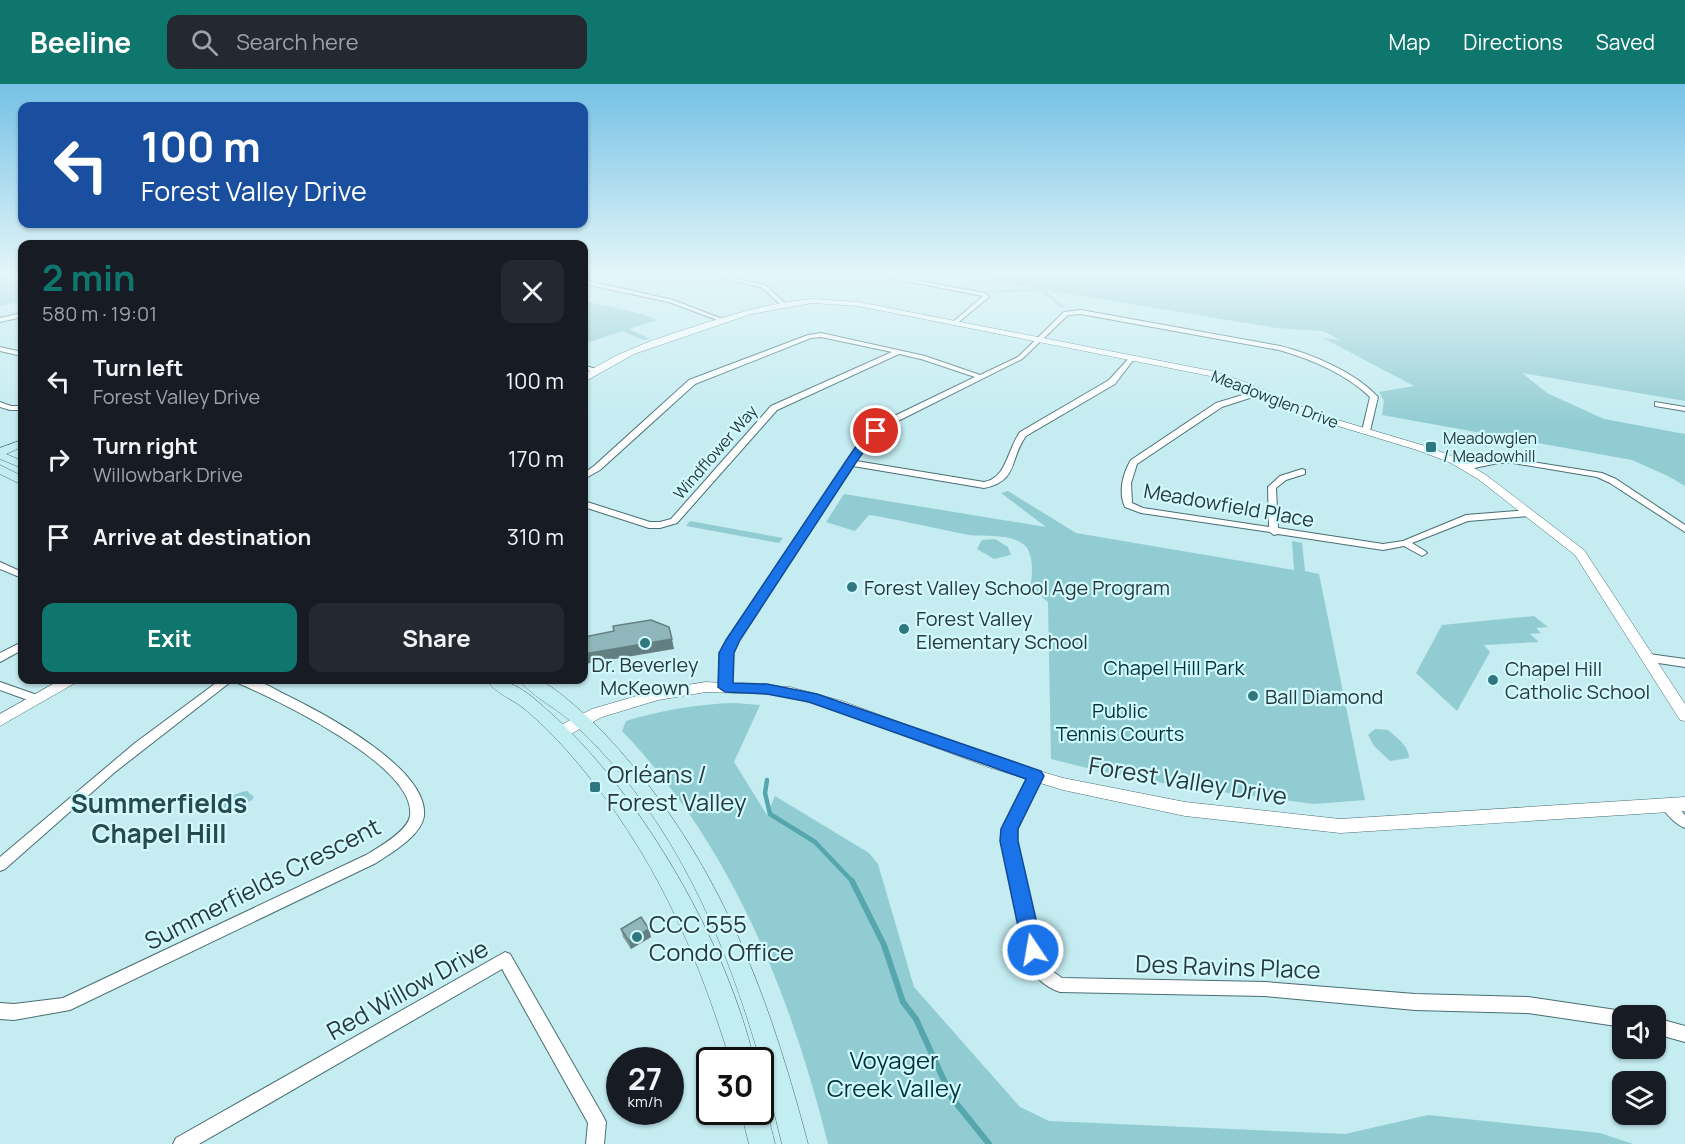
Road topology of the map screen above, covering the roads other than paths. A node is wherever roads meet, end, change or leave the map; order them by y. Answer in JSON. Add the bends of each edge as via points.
{"nodes":[{"id":1,"x":709,"y":324,"type":"edge"},
{"id":2,"x":962,"y":324,"type":"edge"},
{"id":3,"x":1055,"y":324,"type":"edge"},
{"id":4,"x":1148,"y":324,"type":"edge"},
{"id":5,"x":1040,"y":340,"type":"junction"},
{"id":6,"x":0,"y":349,"type":"edge"},
{"id":7,"x":898,"y":352,"type":"junction"},
{"id":8,"x":18,"y":353,"type":"edge"},
{"id":9,"x":1132,"y":358,"type":"junction"},
{"id":10,"x":588,"y":369,"type":"edge"},
{"id":11,"x":596,"y":370,"type":"junction"},
{"id":12,"x":588,"y":376,"type":"edge"},
{"id":13,"x":980,"y":377,"type":"junction"},
{"id":14,"x":1259,"y":392,"type":"junction"},
{"id":15,"x":0,"y":404,"type":"edge"},
{"id":16,"x":1658,"y":404,"type":"dead end"},
{"id":17,"x":18,"y":408,"type":"edge"},
{"id":18,"x":1685,"y":409,"type":"edge"},
{"id":19,"x":1366,"y":431,"type":"junction"},
{"id":20,"x":18,"y":437,"type":"edge"},
{"id":21,"x":0,"y":440,"type":"edge"},
{"id":22,"x":18,"y":445,"type":"edge"},
{"id":23,"x":18,"y":453,"type":"edge"},
{"id":24,"x":1,"y":459,"type":"edge"},
{"id":25,"x":18,"y":464,"type":"edge"},
{"id":26,"x":850,"y":464,"type":"junction"},
{"id":27,"x":1465,"y":467,"type":"junction"},
{"id":28,"x":1302,"y":472,"type":"dead end"},
{"id":29,"x":588,"y":474,"type":"edge"},
{"id":30,"x":18,"y":477,"type":"edge"},
{"id":31,"x":0,"y":478,"type":"edge"},
{"id":32,"x":18,"y":480,"type":"edge"},
{"id":33,"x":588,"y":505,"type":"edge"},
{"id":34,"x":1528,"y":513,"type":"junction"},
{"id":35,"x":1685,"y":529,"type":"edge"},
{"id":36,"x":1274,"y":532,"type":"junction"},
{"id":37,"x":1405,"y":543,"type":"junction"},
{"id":38,"x":1422,"y":553,"type":"dead end"},
{"id":39,"x":0,"y":565,"type":"edge"},
{"id":40,"x":18,"y":573,"type":"edge"},
{"id":41,"x":18,"y":648,"type":"edge"},
{"id":42,"x":0,"y":658,"type":"edge"},
{"id":43,"x":1649,"y":658,"type":"junction"},
{"id":44,"x":1685,"y":663,"type":"edge"},
{"id":45,"x":63,"y":684,"type":"edge"},
{"id":46,"x":220,"y":684,"type":"edge"},
{"id":47,"x":250,"y":684,"type":"edge"},
{"id":48,"x":500,"y":684,"type":"edge"},
{"id":49,"x":533,"y":684,"type":"edge"},
{"id":50,"x":0,"y":686,"type":"edge"},
{"id":51,"x":725,"y":687,"type":"junction"},
{"id":52,"x":36,"y":699,"type":"junction"},
{"id":53,"x":1685,"y":716,"type":"edge"},
{"id":54,"x":581,"y":720,"type":"junction"},
{"id":55,"x":0,"y":721,"type":"edge"},
{"id":56,"x":561,"y":732,"type":"junction"},
{"id":57,"x":1035,"y":776,"type":"junction"},
{"id":58,"x":1677,"y":805,"type":"edge"},
{"id":59,"x":1685,"y":823,"type":"edge"},
{"id":60,"x":0,"y":865,"type":"edge"},
{"id":61,"x":0,"y":1011,"type":"edge"},
{"id":62,"x":1612,"y":1017,"type":"edge"},
{"id":63,"x":1666,"y":1029,"type":"edge"},
{"id":64,"x":1685,"y":1034,"type":"edge"},
{"id":65,"x":738,"y":1047,"type":"edge"},
{"id":66,"x":757,"y":1125,"type":"edge"},
{"id":67,"x":182,"y":1144,"type":"edge"},
{"id":68,"x":595,"y":1144,"type":"edge"},
{"id":69,"x":762,"y":1144,"type":"edge"},
{"id":70,"x":795,"y":1144,"type":"edge"}],
"edges":[{"from":1,"to":11,"type":"street","name":"Meadowglen Drive","via":[[624,354]]},
{"from":2,"to":5,"type":"street","name":"Meadowglen Drive"},
{"from":3,"to":5,"type":"street"},
{"from":4,"to":19,"type":"street","via":[[1304,355],[1370,393],[1374,399]]},
{"from":5,"to":9,"type":"street","name":"Meadowglen Drive"},
{"from":5,"to":13,"type":"street","via":[[1020,358]]},
{"from":6,"to":8,"type":"street"},
{"from":7,"to":13,"type":"street"},
{"from":7,"to":29,"type":"street","via":[[815,335],[705,375],[683,388]]},
{"from":7,"to":33,"type":"street","name":"Windflower Way","via":[[774,408],[674,521],[649,525]]},
{"from":9,"to":14,"type":"street","name":"Meadowglen Drive","via":[[1212,374]]},
{"from":9,"to":26,"type":"street","via":[[1112,382],[1023,434],[1003,479],[996,484]]},
{"from":10,"to":11,"type":"street"},
{"from":11,"to":12,"type":"street","name":"Meadowglen Drive"},
{"from":13,"to":26,"type":"street","via":[[887,423],[867,438]]},
{"from":14,"to":19,"type":"street","name":"Meadowglen Drive","via":[[1318,417]]},
{"from":14,"to":36,"type":"street","name":"Meadowfield Place","via":[[1219,405],[1134,462],[1126,502],[1141,510]]},
{"from":15,"to":17,"type":"street"},
{"from":16,"to":18,"type":"street"},
{"from":19,"to":27,"type":"street","name":"Meadowglen Drive"},
{"from":20,"to":21,"type":"main road"},
{"from":22,"to":24,"type":"main road"},
{"from":23,"to":24,"type":"main road"},
{"from":24,"to":25,"type":"main road"},
{"from":24,"to":30,"type":"main road"},
{"from":26,"to":51,"type":"street","via":[[726,653]]},
{"from":27,"to":34,"type":"street","name":"Meadowglen Drive"},
{"from":27,"to":35,"type":"street","via":[[1513,461],[1599,475]]},
{"from":28,"to":36,"type":"street","via":[[1283,478],[1272,487]]},
{"from":31,"to":32,"type":"main road"},
{"from":34,"to":37,"type":"street","name":"Meadowfield Place","via":[[1466,518]]},
{"from":34,"to":43,"type":"street","name":"Meadowglen Drive","via":[[1580,553]]},
{"from":36,"to":37,"type":"street","name":"Meadowfield Place","via":[[1370,547]]},
{"from":37,"to":38,"type":"street"},
{"from":39,"to":40,"type":"street"},
{"from":41,"to":42,"type":"street"},
{"from":43,"to":44,"type":"street"},
{"from":43,"to":53,"type":"street","name":"Meadowglen Drive"},
{"from":45,"to":52,"type":"street"},
{"from":46,"to":60,"type":"street","via":[[117,763]]},
{"from":47,"to":61,"type":"street","name":"Summerfields Crescent","via":[[336,727],[392,768],[416,796],[415,822],[394,844],[370,859],[109,985],[51,1009]]},
{"from":48,"to":56,"type":"main road"},
{"from":49,"to":54,"type":"main road"},
{"from":50,"to":52,"type":"street"},
{"from":51,"to":54,"type":"street","name":"Forest Valley Drive","via":[[657,695]]},
{"from":51,"to":57,"type":"street","name":"Forest Valley Drive","via":[[812,697]]},
{"from":52,"to":55,"type":"street"},
{"from":54,"to":56,"type":"street","name":"Forest Valley Drive"},
{"from":54,"to":70,"type":"main road","via":[[655,804],[704,885],[753,998]]},
{"from":56,"to":65,"type":"main road","via":[[619,800],[661,865],[711,971]]},
{"from":57,"to":58,"type":"street","name":"Forest Valley Drive","via":[[1185,809],[1340,826]]},
{"from":57,"to":62,"type":"street","name":"Des Ravins Place","via":[[1010,829],[1009,841],[1035,962],[1042,974],[1060,985],[1276,989],[1415,1002],[1528,1005]]},
{"from":58,"to":59,"type":"street"},
{"from":63,"to":64,"type":"street"},
{"from":66,"to":69,"type":"main road"},
{"from":67,"to":68,"type":"street","name":"Red Willow Drive","via":[[506,959],[597,1122]]}]}
